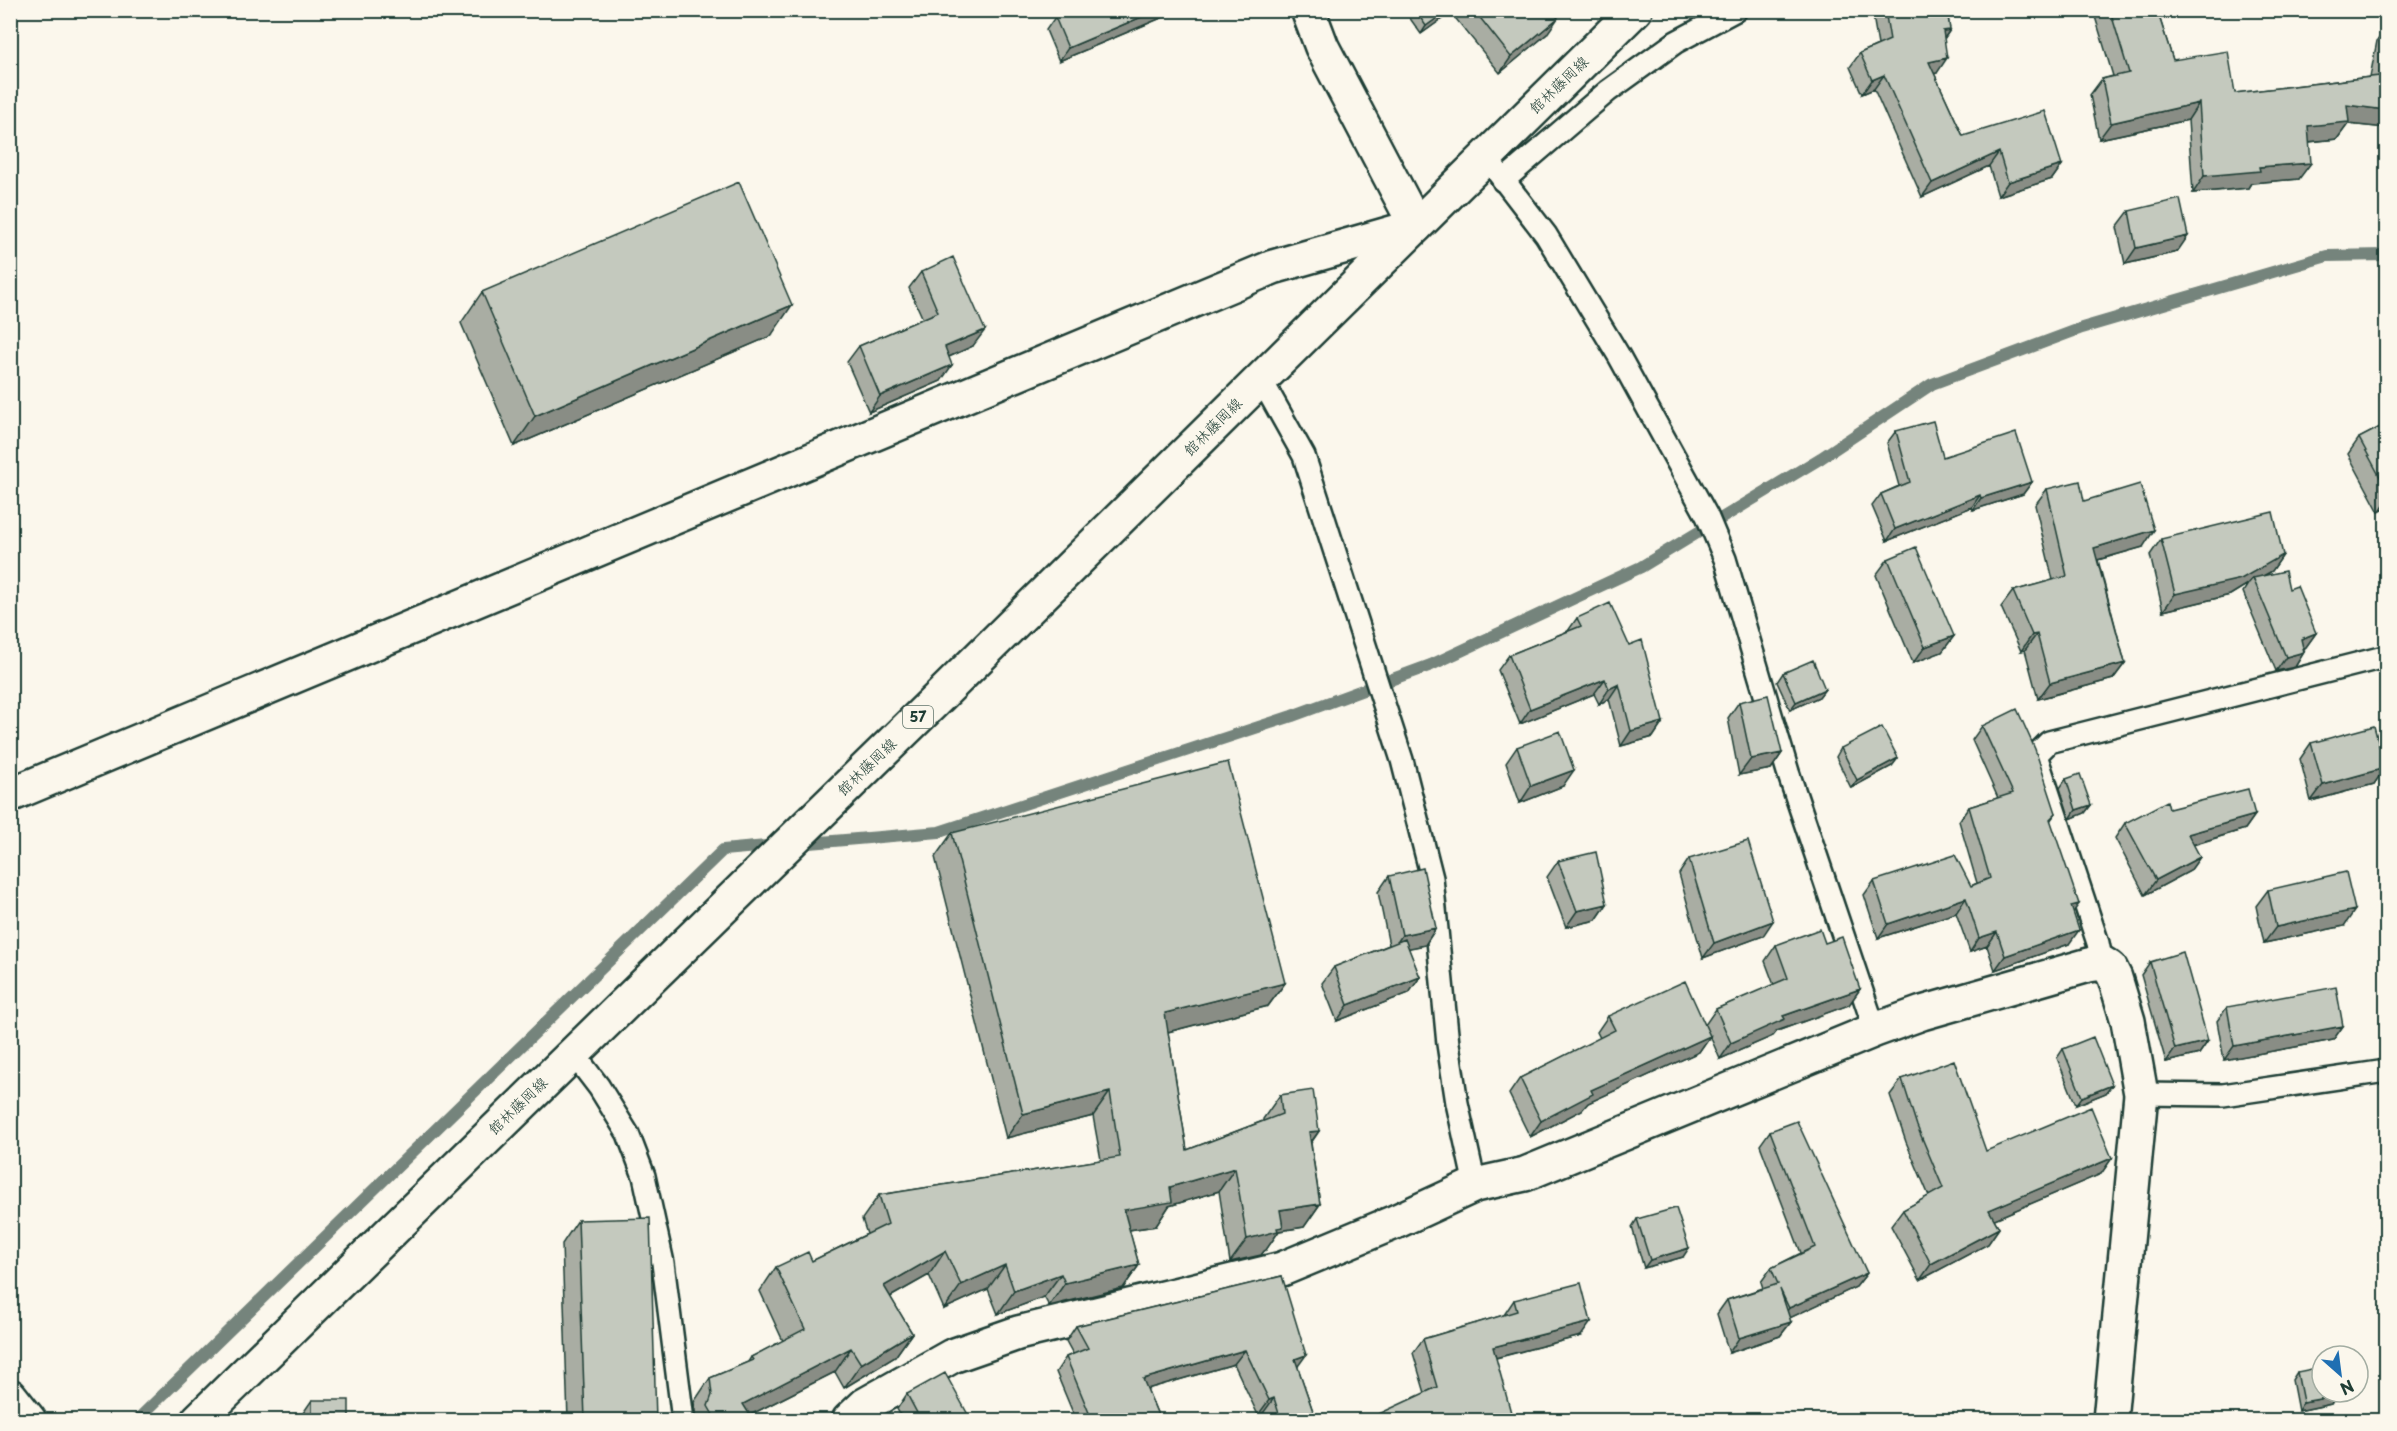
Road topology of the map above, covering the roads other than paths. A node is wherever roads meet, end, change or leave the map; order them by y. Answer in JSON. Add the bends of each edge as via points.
{"nodes":[{"id":1,"x":1308,"y":10,"type":"edge"},
{"id":2,"x":1635,"y":10,"type":"edge"},
{"id":3,"x":1736,"y":10,"type":"edge"},
{"id":4,"x":1495,"y":169,"type":"junction"},
{"id":5,"x":1416,"y":226,"type":"junction"},
{"id":6,"x":1261,"y":379,"type":"junction"},
{"id":7,"x":2386,"y":658,"type":"edge"},
{"id":8,"x":10,"y":795,"type":"edge"},
{"id":9,"x":2102,"y":963,"type":"junction"},
{"id":10,"x":1875,"y":1030,"type":"junction"},
{"id":11,"x":573,"y":1053,"type":"junction"},
{"id":12,"x":2386,"y":1071,"type":"edge"},
{"id":13,"x":2141,"y":1094,"type":"junction"},
{"id":14,"x":1475,"y":1185,"type":"junction"},
{"id":15,"x":10,"y":1396,"type":"edge"},
{"id":16,"x":29,"y":1420,"type":"edge"},
{"id":17,"x":198,"y":1420,"type":"edge"},
{"id":18,"x":683,"y":1420,"type":"edge"},
{"id":19,"x":849,"y":1420,"type":"edge"},
{"id":20,"x":2110,"y":1420,"type":"edge"}],
"edges":[{"from":1,"to":5,"type":"street","via":[[1322,47]]},
{"from":2,"to":4,"type":"street","name":"館林藤岡線","number":"57"},
{"from":3,"to":4,"type":"lane","via":[[1676,42]]},
{"from":4,"to":5,"type":"street","name":"館林藤岡線","number":"57"},
{"from":4,"to":10,"type":"lane","via":[[1546,235],[1620,356],[1707,516],[1725,559],[1788,772]]},
{"from":5,"to":6,"type":"street","name":"館林藤岡線","number":"57"},
{"from":5,"to":8,"type":"street","via":[[1273,267]]},
{"from":6,"to":11,"type":"street","name":"館林藤岡線","number":"57"},
{"from":6,"to":14,"type":"lane","via":[[1304,456],[1402,760],[1432,878],[1448,1044]]},
{"from":7,"to":9,"type":"lane","via":[[2049,742],[2036,755]]},
{"from":9,"to":10,"type":"street"},
{"from":9,"to":13,"type":"street","via":[[2115,978],[2128,1021]]},
{"from":10,"to":14,"type":"street","via":[[1525,1174]]},
{"from":11,"to":17,"type":"street","name":"館林藤岡線","number":"57"},
{"from":11,"to":18,"type":"lane","via":[[628,1134],[644,1176],[663,1263]]},
{"from":12,"to":13,"type":"lane","via":[[2223,1095]]},
{"from":13,"to":20,"type":"street"},
{"from":14,"to":19,"type":"street","via":[[1282,1269],[1018,1333],[952,1356],[865,1405]]},
{"from":15,"to":16,"type":"street"}]}
